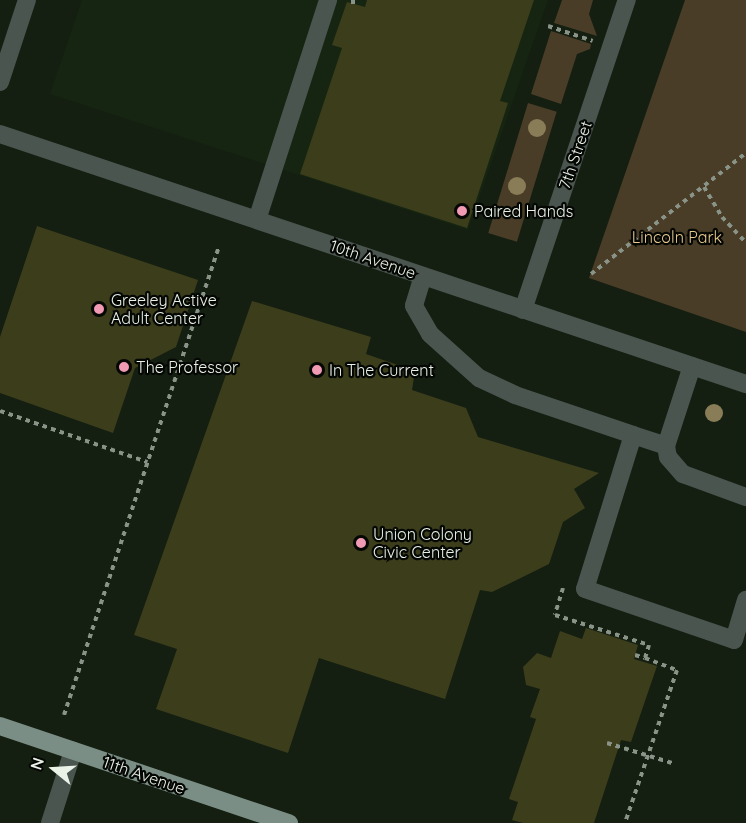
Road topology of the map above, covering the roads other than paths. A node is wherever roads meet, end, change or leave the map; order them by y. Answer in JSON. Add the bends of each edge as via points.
{"nodes":[{"id":1,"x":27,"y":0,"type":"edge"},
{"id":2,"x":328,"y":0,"type":"edge"},
{"id":3,"x":627,"y":0,"type":"edge"},
{"id":4,"x":0,"y":82,"type":"edge"},
{"id":5,"x":0,"y":134,"type":"edge"},
{"id":6,"x":257,"y":220,"type":"junction"},
{"id":7,"x":423,"y":276,"type":"junction"},
{"id":8,"x":522,"y":310,"type":"junction"},
{"id":9,"x":692,"y":366,"type":"junction"},
{"id":10,"x":746,"y":384,"type":"edge"},
{"id":11,"x":633,"y":435,"type":"junction"},
{"id":12,"x":666,"y":446,"type":"junction"},
{"id":13,"x":746,"y":497,"type":"edge"},
{"id":14,"x":746,"y":600,"type":"edge"},
{"id":15,"x":740,"y":642,"type":"edge"},
{"id":16,"x":0,"y":726,"type":"edge"},
{"id":17,"x":73,"y":751,"type":"junction"},
{"id":18,"x":50,"y":823,"type":"edge"},
{"id":19,"x":289,"y":823,"type":"edge"}],
"edges":[{"from":1,"to":4,"type":"street"},
{"from":2,"to":6,"type":"street"},
{"from":3,"to":8,"type":"street","name":"7th Street"},
{"from":5,"to":6,"type":"street","name":"10th Avenue"},
{"from":6,"to":7,"type":"street","name":"10th Avenue"},
{"from":7,"to":8,"type":"street","name":"10th Avenue"},
{"from":7,"to":11,"type":"street","via":[[414,306],[430,334],[479,378],[515,395]]},
{"from":8,"to":9,"type":"street","name":"10th Avenue"},
{"from":9,"to":10,"type":"street","name":"10th Avenue"},
{"from":9,"to":12,"type":"street"},
{"from":11,"to":12,"type":"street"},
{"from":11,"to":15,"type":"street","via":[[585,589]]},
{"from":12,"to":13,"type":"street","via":[[668,456],[683,474]]},
{"from":14,"to":15,"type":"street"},
{"from":16,"to":17,"type":"main road","name":"11th Avenue"},
{"from":17,"to":18,"type":"street"},
{"from":17,"to":19,"type":"main road","name":"11th Avenue"}]}
